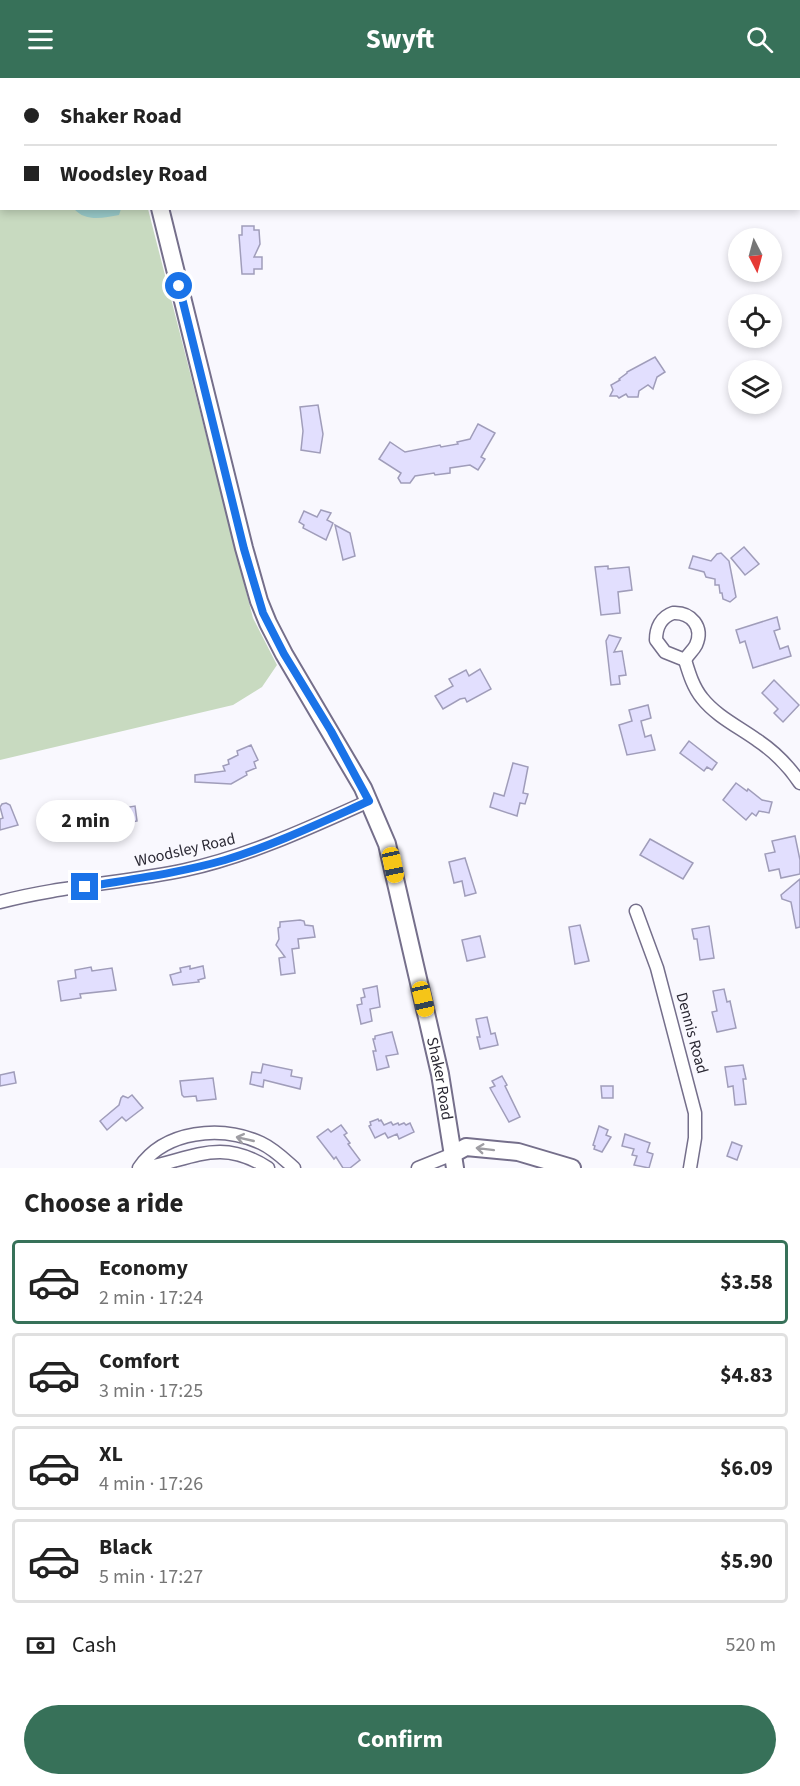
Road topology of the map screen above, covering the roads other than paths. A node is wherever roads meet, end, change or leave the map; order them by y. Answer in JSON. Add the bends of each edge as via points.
{"nodes":[{"id":1,"x":160,"y":210,"type":"edge"},
{"id":2,"x":685,"y":660,"type":"dead end"},
{"id":3,"x":800,"y":783,"type":"edge"},
{"id":4,"x":369,"y":801,"type":"junction"},
{"id":5,"x":0,"y":903,"type":"edge"},
{"id":6,"x":636,"y":911,"type":"dead end"},
{"id":7,"x":454,"y":1161,"type":"edge"},
{"id":8,"x":139,"y":1168,"type":"edge"},
{"id":9,"x":145,"y":1168,"type":"edge"},
{"id":10,"x":268,"y":1168,"type":"edge"},
{"id":11,"x":294,"y":1168,"type":"edge"},
{"id":12,"x":418,"y":1168,"type":"edge"},
{"id":13,"x":572,"y":1168,"type":"edge"},
{"id":14,"x":690,"y":1168,"type":"edge"}],
"edges":[{"from":1,"to":4,"type":"main road","name":"Shaker Road","via":[[259,601],[284,654]]},
{"from":2,"to":3,"type":"street","via":[[702,699],[777,755]]},
{"from":4,"to":5,"type":"street","name":"Woodsley Road","via":[[225,860]]},
{"from":4,"to":7,"type":"main road","name":"Shaker Road","via":[[393,865],[440,1074]]},
{"from":6,"to":14,"type":"street","name":"Dennis Road","via":[[657,968],[695,1113]]},
{"from":7,"to":12,"type":"street"},
{"from":13,"to":7,"type":"main road","one_way":true,"via":[[528,1154],[466,1147]]},
{"from":11,"to":8,"type":"street","one_way":true,"via":[[259,1142],[207,1133],[162,1146],[147,1156]]},
{"from":9,"to":10,"type":"street","via":[[211,1152],[243,1155]]}]}
